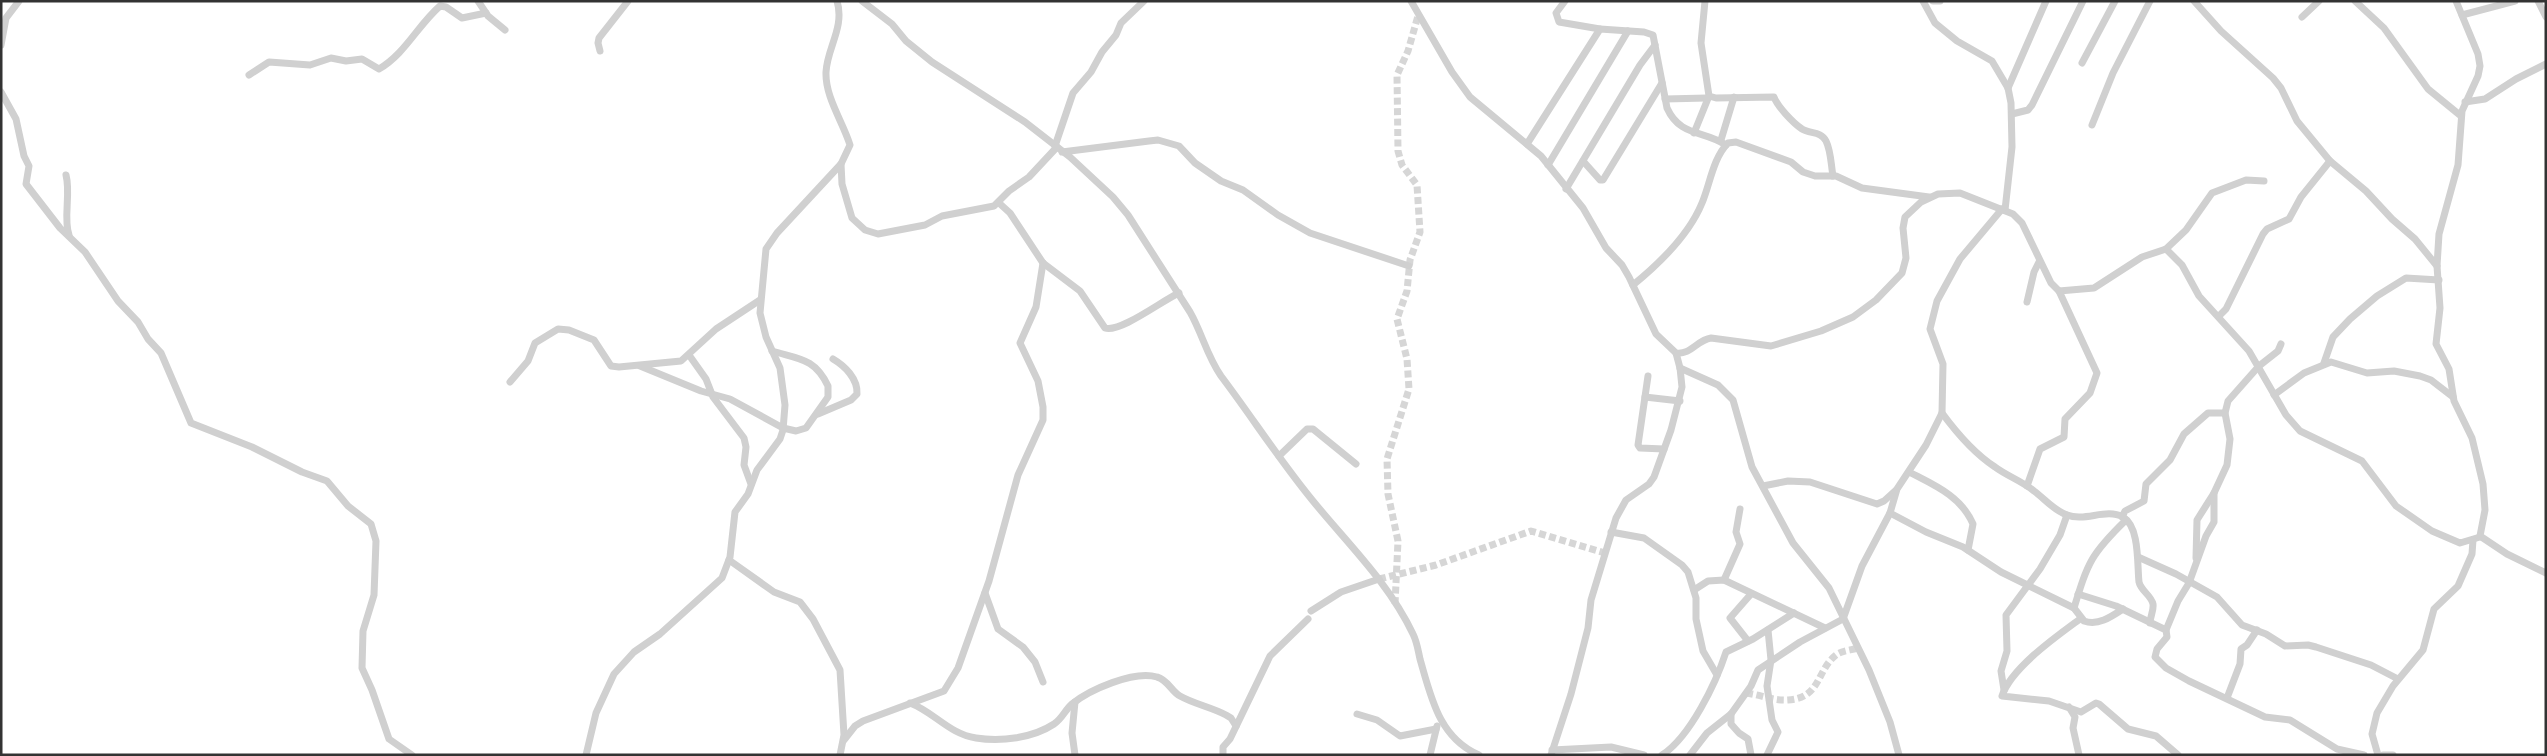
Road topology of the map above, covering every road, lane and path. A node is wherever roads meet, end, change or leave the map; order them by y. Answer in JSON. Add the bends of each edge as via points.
{"nodes":[{"id":1,"x":19,"y":1,"type":"edge"},
{"id":2,"x":478,"y":1,"type":"edge"},
{"id":3,"x":628,"y":1,"type":"edge"},
{"id":4,"x":837,"y":1,"type":"edge"},
{"id":5,"x":862,"y":1,"type":"edge"},
{"id":6,"x":1144,"y":1,"type":"edge"},
{"id":7,"x":1410,"y":1,"type":"edge"},
{"id":8,"x":1565,"y":1,"type":"edge"},
{"id":9,"x":1705,"y":1,"type":"edge"},
{"id":10,"x":1923,"y":1,"type":"edge"},
{"id":11,"x":1933,"y":1,"type":"edge"},
{"id":12,"x":1940,"y":1,"type":"edge"},
{"id":13,"x":2046,"y":1,"type":"edge"},
{"id":14,"x":2083,"y":1,"type":"edge"},
{"id":15,"x":2115,"y":1,"type":"edge"},
{"id":16,"x":2150,"y":1,"type":"edge"},
{"id":17,"x":2194,"y":1,"type":"edge"},
{"id":18,"x":2319,"y":1,"type":"edge"},
{"id":19,"x":2355,"y":1,"type":"edge"},
{"id":20,"x":2456,"y":1,"type":"edge"},
{"id":21,"x":2515,"y":1,"type":"edge"},
{"id":22,"x":2538,"y":1,"type":"edge"},
{"id":23,"x":486,"y":13,"type":"junction"},
{"id":24,"x":2462,"y":15,"type":"junction"},
{"id":25,"x":2302,"y":17,"type":"dead end"},
{"id":26,"x":2546,"y":17,"type":"edge"},
{"id":27,"x":1600,"y":29,"type":"junction"},
{"id":28,"x":505,"y":30,"type":"dead end"},
{"id":29,"x":1628,"y":31,"type":"junction"},
{"id":30,"x":1,"y":45,"type":"edge"},
{"id":31,"x":1655,"y":45,"type":"junction"},
{"id":32,"x":600,"y":51,"type":"dead end"},
{"id":33,"x":2082,"y":63,"type":"dead end"},
{"id":34,"x":2546,"y":64,"type":"edge"},
{"id":35,"x":249,"y":75,"type":"dead end"},
{"id":36,"x":1662,"y":83,"type":"junction"},
{"id":37,"x":2008,"y":88,"type":"junction"},
{"id":38,"x":1,"y":92,"type":"edge"},
{"id":39,"x":1708,"y":97,"type":"junction"},
{"id":40,"x":1734,"y":97,"type":"junction"},
{"id":41,"x":1665,"y":98,"type":"junction"},
{"id":42,"x":2465,"y":102,"type":"junction"},
{"id":43,"x":2012,"y":114,"type":"junction"},
{"id":44,"x":2461,"y":116,"type":"junction"},
{"id":45,"x":2092,"y":125,"type":"dead end"},
{"id":46,"x":1694,"y":133,"type":"junction"},
{"id":47,"x":1723,"y":142,"type":"junction"},
{"id":48,"x":1527,"y":144,"type":"junction"},
{"id":49,"x":1058,"y":148,"type":"junction"},
{"id":50,"x":1583,"y":161,"type":"junction"},
{"id":51,"x":2330,"y":161,"type":"junction"},
{"id":52,"x":841,"y":164,"type":"junction"},
{"id":53,"x":1548,"y":165,"type":"junction"},
{"id":54,"x":66,"y":175,"type":"dead end"},
{"id":55,"x":1833,"y":176,"type":"junction"},
{"id":56,"x":2264,"y":181,"type":"dead end"},
{"id":57,"x":1566,"y":189,"type":"junction"},
{"id":58,"x":1930,"y":197,"type":"junction"},
{"id":59,"x":999,"y":203,"type":"junction"},
{"id":60,"x":2004,"y":209,"type":"junction"},
{"id":61,"x":69,"y":236,"type":"junction"},
{"id":62,"x":2166,"y":250,"type":"junction"},
{"id":63,"x":2039,"y":262,"type":"junction"},
{"id":64,"x":1043,"y":263,"type":"junction"},
{"id":65,"x":1409,"y":266,"type":"dead end"},
{"id":66,"x":2437,"y":266,"type":"junction"},
{"id":67,"x":2439,"y":280,"type":"junction"},
{"id":68,"x":1633,"y":285,"type":"junction"},
{"id":69,"x":2059,"y":291,"type":"junction"},
{"id":70,"x":1178,"y":292,"type":"junction"},
{"id":71,"x":760,"y":300,"type":"junction"},
{"id":72,"x":2027,"y":302,"type":"dead end"},
{"id":73,"x":2219,"y":316,"type":"junction"},
{"id":74,"x":2281,"y":344,"type":"dead end"},
{"id":75,"x":772,"y":351,"type":"junction"},
{"id":76,"x":1676,"y":353,"type":"junction"},
{"id":77,"x":689,"y":355,"type":"junction"},
{"id":78,"x":833,"y":359,"type":"dead end"},
{"id":79,"x":2324,"y":364,"type":"junction"},
{"id":80,"x":638,"y":365,"type":"junction"},
{"id":81,"x":2259,"y":366,"type":"junction"},
{"id":82,"x":1680,"y":368,"type":"junction"},
{"id":83,"x":1648,"y":376,"type":"dead end"},
{"id":84,"x":510,"y":382,"type":"dead end"},
{"id":85,"x":711,"y":394,"type":"junction"},
{"id":86,"x":2274,"y":396,"type":"junction"},
{"id":87,"x":1645,"y":397,"type":"junction"},
{"id":88,"x":2453,"y":397,"type":"junction"},
{"id":89,"x":1680,"y":401,"type":"junction"},
{"id":90,"x":1942,"y":412,"type":"junction"},
{"id":91,"x":2225,"y":412,"type":"junction"},
{"id":92,"x":817,"y":414,"type":"junction"},
{"id":93,"x":783,"y":428,"type":"junction"},
{"id":94,"x":1664,"y":450,"type":"junction"},
{"id":95,"x":1279,"y":456,"type":"junction"},
{"id":96,"x":1356,"y":464,"type":"dead end"},
{"id":97,"x":1909,"y":472,"type":"junction"},
{"id":98,"x":751,"y":484,"type":"junction"},
{"id":99,"x":1763,"y":486,"type":"junction"},
{"id":100,"x":2027,"y":486,"type":"junction"},
{"id":101,"x":1897,"y":489,"type":"junction"},
{"id":102,"x":2214,"y":493,"type":"junction"},
{"id":103,"x":1740,"y":509,"type":"dead end"},
{"id":104,"x":1890,"y":513,"type":"junction"},
{"id":105,"x":2067,"y":515,"type":"junction"},
{"id":106,"x":2124,"y":519,"type":"junction"},
{"id":107,"x":1611,"y":532,"type":"junction"},
{"id":108,"x":2477,"y":539,"type":"junction"},
{"id":109,"x":1968,"y":550,"type":"junction"},
{"id":110,"x":2138,"y":557,"type":"junction"},
{"id":111,"x":729,"y":560,"type":"junction"},
{"id":112,"x":2196,"y":562,"type":"junction"},
{"id":113,"x":2546,"y":573,"type":"edge"},
{"id":114,"x":1379,"y":579,"type":"junction"},
{"id":115,"x":1724,"y":580,"type":"junction"},
{"id":116,"x":2190,"y":581,"type":"junction"},
{"id":117,"x":2027,"y":586,"type":"junction"},
{"id":118,"x":1694,"y":590,"type":"junction"},
{"id":119,"x":985,"y":593,"type":"junction"},
{"id":120,"x":1751,"y":594,"type":"junction"},
{"id":121,"x":2078,"y":594,"type":"junction"},
{"id":122,"x":2074,"y":608,"type":"junction"},
{"id":123,"x":2123,"y":609,"type":"junction"},
{"id":124,"x":1312,"y":611,"type":"dead end"},
{"id":125,"x":1794,"y":613,"type":"junction"},
{"id":126,"x":1308,"y":619,"type":"dead end"},
{"id":127,"x":1843,"y":619,"type":"junction"},
{"id":128,"x":2080,"y":619,"type":"junction"},
{"id":129,"x":2150,"y":623,"type":"junction"},
{"id":130,"x":1825,"y":628,"type":"junction"},
{"id":131,"x":1768,"y":630,"type":"junction"},
{"id":132,"x":2166,"y":630,"type":"junction"},
{"id":133,"x":2257,"y":630,"type":"junction"},
{"id":134,"x":1748,"y":641,"type":"junction"},
{"id":135,"x":1771,"y":660,"type":"junction"},
{"id":136,"x":1717,"y":675,"type":"junction"},
{"id":137,"x":2398,"y":679,"type":"junction"},
{"id":138,"x":1042,"y":682,"type":"dead end"},
{"id":139,"x":2004,"y":690,"type":"junction"},
{"id":140,"x":2226,"y":698,"type":"junction"},
{"id":141,"x":1075,"y":702,"type":"junction"},
{"id":142,"x":909,"y":703,"type":"junction"},
{"id":143,"x":2069,"y":707,"type":"junction"},
{"id":144,"x":1357,"y":714,"type":"dead end"},
{"id":145,"x":1731,"y":714,"type":"junction"},
{"id":146,"x":1437,"y":716,"type":"junction"},
{"id":147,"x":1236,"y":726,"type":"junction"},
{"id":148,"x":1436,"y":729,"type":"junction"},
{"id":149,"x":844,"y":740,"type":"junction"},
{"id":150,"x":1552,"y":752,"type":"edge"},
{"id":151,"x":412,"y":755,"type":"edge"},
{"id":152,"x":586,"y":755,"type":"edge"},
{"id":153,"x":840,"y":755,"type":"edge"},
{"id":154,"x":1075,"y":755,"type":"edge"},
{"id":155,"x":1223,"y":755,"type":"edge"},
{"id":156,"x":1430,"y":755,"type":"edge"},
{"id":157,"x":1479,"y":755,"type":"edge"},
{"id":158,"x":1644,"y":755,"type":"edge"},
{"id":159,"x":1662,"y":755,"type":"edge"},
{"id":160,"x":1690,"y":755,"type":"edge"},
{"id":161,"x":1751,"y":755,"type":"edge"},
{"id":162,"x":1767,"y":755,"type":"edge"},
{"id":163,"x":1899,"y":755,"type":"edge"},
{"id":164,"x":2079,"y":755,"type":"edge"},
{"id":165,"x":2178,"y":755,"type":"edge"},
{"id":166,"x":2364,"y":755,"type":"edge"},
{"id":167,"x":2378,"y":755,"type":"edge"},
{"id":168,"x":2383,"y":755,"type":"edge"},
{"id":169,"x":2393,"y":755,"type":"edge"}],
"edges":[{"from":1,"to":30,"type":"street","via":[[6,18]]},
{"from":2,"to":23,"type":"street"},
{"from":3,"to":32,"type":"street","via":[[600,38]]},
{"from":4,"to":52,"type":"street","via":[[839,21],[826,79],[850,145]]},
{"from":5,"to":49,"type":"street","via":[[932,62],[1025,122]]},
{"from":6,"to":49,"type":"street","via":[[1121,23],[1091,72],[1073,93]]},
{"from":7,"to":48,"type":"street","via":[[1470,97]]},
{"from":8,"to":27,"type":"street","via":[[1556,13],[1559,22]]},
{"from":9,"to":39,"type":"street","via":[[1701,43]]},
{"from":10,"to":37,"type":"street","via":[[1935,23],[1945,32],[1992,61]]},
{"from":11,"to":12,"type":"street"},
{"from":13,"to":37,"type":"street"},
{"from":14,"to":43,"type":"street","via":[[2032,105],[2028,110]]},
{"from":15,"to":33,"type":"street"},
{"from":16,"to":45,"type":"street","via":[[2110,79]]},
{"from":17,"to":51,"type":"street","via":[[2221,31],[2273,78],[2294,117]]},
{"from":18,"to":25,"type":"street"},
{"from":19,"to":44,"type":"street","via":[[2384,28],[2428,89]]},
{"from":20,"to":24,"type":"street"},
{"from":21,"to":24,"type":"street"},
{"from":22,"to":26,"type":"street"},
{"from":23,"to":28,"type":"street"},
{"from":23,"to":35,"type":"street","via":[[462,18],[440,6],[400,53],[379,69],[362,59],[346,61],[331,58],[310,65],[269,62]]},
{"from":24,"to":42,"type":"street","via":[[2480,66]]},
{"from":27,"to":29,"type":"street"},
{"from":27,"to":48,"type":"street"},
{"from":29,"to":31,"type":"street","via":[[1650,34]]},
{"from":29,"to":53,"type":"street"},
{"from":31,"to":36,"type":"street"},
{"from":31,"to":50,"type":"street"},
{"from":34,"to":42,"type":"street","via":[[2485,99]]},
{"from":36,"to":41,"type":"street"},
{"from":36,"to":50,"type":"street","via":[[1603,180]]},
{"from":37,"to":43,"type":"street"},
{"from":38,"to":61,"type":"street","via":[[16,119],[28,166],[26,184]]},
{"from":39,"to":40,"type":"street"},
{"from":39,"to":41,"type":"street"},
{"from":39,"to":46,"type":"street"},
{"from":40,"to":47,"type":"street"},
{"from":40,"to":55,"type":"street","via":[[1774,97],[1778,107],[1802,129],[1819,134],[1826,141]]},
{"from":41,"to":46,"type":"street","via":[[1672,119]]},
{"from":42,"to":44,"type":"street"},
{"from":43,"to":60,"type":"street","via":[[2012,146]]},
{"from":44,"to":66,"type":"street","via":[[2458,165],[2442,222]]},
{"from":46,"to":47,"type":"street"},
{"from":47,"to":55,"type":"street","via":[[1736,142],[1791,162],[1803,172],[1815,176]]},
{"from":47,"to":68,"type":"street","via":[[1703,202],[1687,230]]},
{"from":48,"to":53,"type":"street"},
{"from":49,"to":59,"type":"street"},
{"from":49,"to":65,"type":"street","via":[[1158,140],[1176,144],[1213,176],[1243,190],[1288,221],[1322,238]]},
{"from":49,"to":70,"type":"street","via":[[1113,197],[1128,215]]},
{"from":50,"to":57,"type":"street"},
{"from":51,"to":66,"type":"street","via":[[2415,239]]},
{"from":51,"to":73,"type":"street","via":[[2301,197],[2290,219],[2263,234],[2226,309]]},
{"from":52,"to":59,"type":"street","via":[[849,212],[871,233],[920,226],[942,216],[979,211]]},
{"from":52,"to":71,"type":"street","via":[[771,239],[766,249]]},
{"from":53,"to":57,"type":"street"},
{"from":54,"to":61,"type":"street"},
{"from":55,"to":58,"type":"street","via":[[1862,188]]},
{"from":56,"to":62,"type":"street","via":[[2246,180],[2212,193],[2186,230]]},
{"from":57,"to":68,"type":"street","via":[[1590,218],[1606,248],[1622,265]]},
{"from":58,"to":60,"type":"street","via":[[1960,193]]},
{"from":58,"to":76,"type":"street","via":[[1905,217],[1906,258],[1902,273],[1876,300],[1853,317],[1821,331],[1771,346],[1711,338],[1686,352]]},
{"from":59,"to":64,"type":"street","via":[[1010,213]]},
{"from":60,"to":63,"type":"street","via":[[2022,223]]},
{"from":60,"to":90,"type":"street","via":[[1960,259],[1935,307],[1930,332],[1943,364]]},
{"from":61,"to":151,"type":"street","via":[[85,252],[118,301],[163,355],[191,423],[325,480],[348,506],[371,524],[376,541],[374,594],[364,631],[362,668],[389,739]]},
{"from":62,"to":69,"type":"street","via":[[2142,257],[2094,288]]},
{"from":62,"to":73,"type":"street","via":[[2177,258],[2199,296]]},
{"from":63,"to":69,"type":"street","via":[[2051,284]]},
{"from":63,"to":72,"type":"street"},
{"from":64,"to":70,"type":"street","via":[[1080,291],[1102,324],[1110,329],[1125,324]]},
{"from":64,"to":119,"type":"street","via":[[1036,307],[1020,343],[1038,381],[1044,415],[1012,492]]},
{"from":66,"to":67,"type":"street"},
{"from":67,"to":79,"type":"street","via":[[2406,278],[2377,296],[2333,337]]},
{"from":67,"to":88,"type":"street","via":[[2436,344],[2449,369]]},
{"from":68,"to":76,"type":"street","via":[[1656,334]]},
{"from":69,"to":100,"type":"street","via":[[2097,373],[2090,393],[2065,419],[2064,437],[2040,449]]},
{"from":70,"to":95,"type":"street","via":[[1198,326],[1214,366]]},
{"from":71,"to":75,"type":"street","via":[[763,328]]},
{"from":71,"to":77,"type":"street","via":[[716,329]]},
{"from":73,"to":81,"type":"street"},
{"from":74,"to":81,"type":"street","via":[[2278,351]]},
{"from":75,"to":92,"type":"street","via":[[806,360],[823,377],[829,390]]},
{"from":75,"to":93,"type":"street","via":[[780,368],[784,395]]},
{"from":76,"to":82,"type":"street"},
{"from":77,"to":80,"type":"street","via":[[675,363]]},
{"from":77,"to":85,"type":"street","via":[[706,379]]},
{"from":78,"to":92,"type":"street","via":[[851,374],[857,394],[851,400]]},
{"from":79,"to":86,"type":"street","via":[[2304,373]]},
{"from":79,"to":88,"type":"street","via":[[2336,362],[2367,374],[2394,371],[2420,376],[2431,380]]},
{"from":80,"to":84,"type":"street","via":[[611,366],[594,340],[558,328],[535,343],[528,361]]},
{"from":80,"to":85,"type":"street"},
{"from":81,"to":86,"type":"street"},
{"from":81,"to":91,"type":"street","via":[[2229,399]]},
{"from":82,"to":89,"type":"street"},
{"from":82,"to":99,"type":"street","via":[[1711,380],[1730,398],[1736,408],[1744,443]]},
{"from":83,"to":87,"type":"street"},
{"from":85,"to":93,"type":"street","via":[[730,399]]},
{"from":85,"to":98,"type":"street","via":[[744,438],[744,465]]},
{"from":86,"to":108,"type":"street","via":[[2300,431],[2341,449],[2366,465],[2392,502],[2405,513],[2454,542]]},
{"from":87,"to":89,"type":"street"},
{"from":87,"to":94,"type":"street","via":[[1638,445],[1648,450]]},
{"from":88,"to":108,"type":"street","via":[[2472,438],[2483,484],[2485,510]]},
{"from":89,"to":94,"type":"street"},
{"from":90,"to":97,"type":"street"},
{"from":90,"to":100,"type":"street","via":[[1979,455]]},
{"from":91,"to":102,"type":"street","via":[[2230,439],[2227,465]]},
{"from":91,"to":106,"type":"street","via":[[2208,412],[2188,429],[2170,460],[2146,484],[2144,501],[2126,511]]},
{"from":92,"to":93,"type":"street","via":[[806,428]]},
{"from":93,"to":98,"type":"street","via":[[780,439],[763,459]]},
{"from":94,"to":107,"type":"street","via":[[1654,477],[1626,500]]},
{"from":95,"to":96,"type":"street","via":[[1307,429],[1313,429]]},
{"from":95,"to":114,"type":"street"},
{"from":97,"to":101,"type":"street"},
{"from":97,"to":109,"type":"street","via":[[1944,490],[1964,510],[1973,524]]},
{"from":98,"to":111,"type":"street","via":[[735,512]]},
{"from":99,"to":101,"type":"street","via":[[1788,481],[1810,482],[1877,504]]},
{"from":99,"to":127,"type":"street","via":[[1793,542],[1829,588]]},
{"from":100,"to":105,"type":"street","via":[[2057,511]]},
{"from":101,"to":104,"type":"street"},
{"from":102,"to":112,"type":"street","via":[[2214,522]]},
{"from":102,"to":112,"type":"street","via":[[2197,520]]},
{"from":103,"to":115,"type":"street","via":[[1736,533],[1740,544]]},
{"from":104,"to":109,"type":"street"},
{"from":104,"to":127,"type":"street","via":[[1862,566]]},
{"from":105,"to":106,"type":"street","via":[[2083,518],[2104,514]]},
{"from":105,"to":117,"type":"street","via":[[2060,535]]},
{"from":106,"to":110,"type":"street","via":[[2133,530]]},
{"from":106,"to":121,"type":"street","via":[[2093,554]]},
{"from":107,"to":118,"type":"street","via":[[1638,536],[1652,543],[1682,565]]},
{"from":107,"to":150,"type":"street","via":[[1591,600],[1588,628],[1571,694]]},
{"from":108,"to":113,"type":"street"},
{"from":108,"to":137,"type":"street","via":[[2458,586],[2434,609],[2423,650]]},
{"from":109,"to":117,"type":"street"},
{"from":110,"to":116,"type":"street"},
{"from":110,"to":129,"type":"street","via":[[2139,583],[2153,605]]},
{"from":111,"to":149,"type":"street","via":[[774,592],[800,602],[810,614],[840,670]]},
{"from":111,"to":152,"type":"street","via":[[720,581],[660,634],[634,652],[614,674],[596,713]]},
{"from":112,"to":116,"type":"street"},
{"from":114,"to":124,"type":"street","via":[[1341,592]]},
{"from":114,"to":146,"type":"street","via":[[1413,633]]},
{"from":115,"to":118,"type":"street","via":[[1708,581]]},
{"from":115,"to":120,"type":"street"},
{"from":116,"to":132,"type":"street"},
{"from":116,"to":133,"type":"street","via":[[2222,601],[2242,625]]},
{"from":117,"to":122,"type":"street"},
{"from":117,"to":139,"type":"street","via":[[2004,620],[2007,651],[2001,671]]},
{"from":118,"to":136,"type":"street","via":[[1696,619],[1704,654]]},
{"from":119,"to":138,"type":"street","via":[[998,629],[1023,646],[1035,662]]},
{"from":119,"to":142,"type":"street","via":[[958,668],[948,686],[933,696]]},
{"from":120,"to":125,"type":"street"},
{"from":120,"to":134,"type":"street","via":[[1730,618]]},
{"from":121,"to":122,"type":"street"},
{"from":121,"to":123,"type":"street"},
{"from":122,"to":128,"type":"street"},
{"from":123,"to":128,"type":"street","via":[[2094,623]]},
{"from":123,"to":129,"type":"street"},
{"from":125,"to":130,"type":"street"},
{"from":125,"to":131,"type":"street"},
{"from":126,"to":147,"type":"street","via":[[1270,656]]},
{"from":127,"to":130,"type":"street"},
{"from":127,"to":163,"type":"street","via":[[1882,700]]},
{"from":128,"to":139,"type":"street","via":[[2049,642]]},
{"from":129,"to":132,"type":"street"},
{"from":130,"to":135,"type":"street"},
{"from":131,"to":134,"type":"street"},
{"from":131,"to":135,"type":"street"},
{"from":132,"to":140,"type":"street","via":[[2167,636],[2156,652],[2156,660],[2189,682]]},
{"from":133,"to":137,"type":"street","via":[[2285,646],[2308,644],[2371,665]]},
{"from":133,"to":140,"type":"street","via":[[2241,649],[2240,664]]},
{"from":134,"to":136,"type":"street","via":[[1726,652]]},
{"from":135,"to":145,"type":"street","via":[[1758,670]]},
{"from":135,"to":162,"type":"street","via":[[1767,686],[1772,720],[1778,732]]},
{"from":136,"to":159,"type":"street","via":[[1682,737]]},
{"from":137,"to":167,"type":"street","via":[[2372,727]]},
{"from":139,"to":143,"type":"street","via":[[2002,696],[2009,698],[2049,701]]},
{"from":140,"to":166,"type":"street","via":[[2268,719],[2290,720],[2337,749]]},
{"from":141,"to":142,"type":"street","via":[[1049,727],[998,740],[958,733]]},
{"from":141,"to":147,"type":"street","via":[[1108,684],[1153,676],[1166,682],[1181,697],[1231,718]]},
{"from":141,"to":154,"type":"street","via":[[1072,733]]},
{"from":142,"to":149,"type":"street","via":[[863,721]]},
{"from":143,"to":164,"type":"street","via":[[2075,717]]},
{"from":143,"to":165,"type":"street","via":[[2082,712],[2100,704],[2128,729],[2156,736]]},
{"from":144,"to":148,"type":"street","via":[[1377,720],[1400,736]]},
{"from":145,"to":160,"type":"street","via":[[1707,733]]},
{"from":145,"to":161,"type":"street","via":[[1731,724],[1739,734],[1748,738]]},
{"from":146,"to":148,"type":"street"},
{"from":146,"to":157,"type":"street","via":[[1458,741]]},
{"from":147,"to":155,"type":"street","via":[[1223,747]]},
{"from":148,"to":156,"type":"street"},
{"from":149,"to":153,"type":"street"},
{"from":150,"to":158,"type":"street","via":[[1611,747]]},
{"from":168,"to":169,"type":"street"}]}
